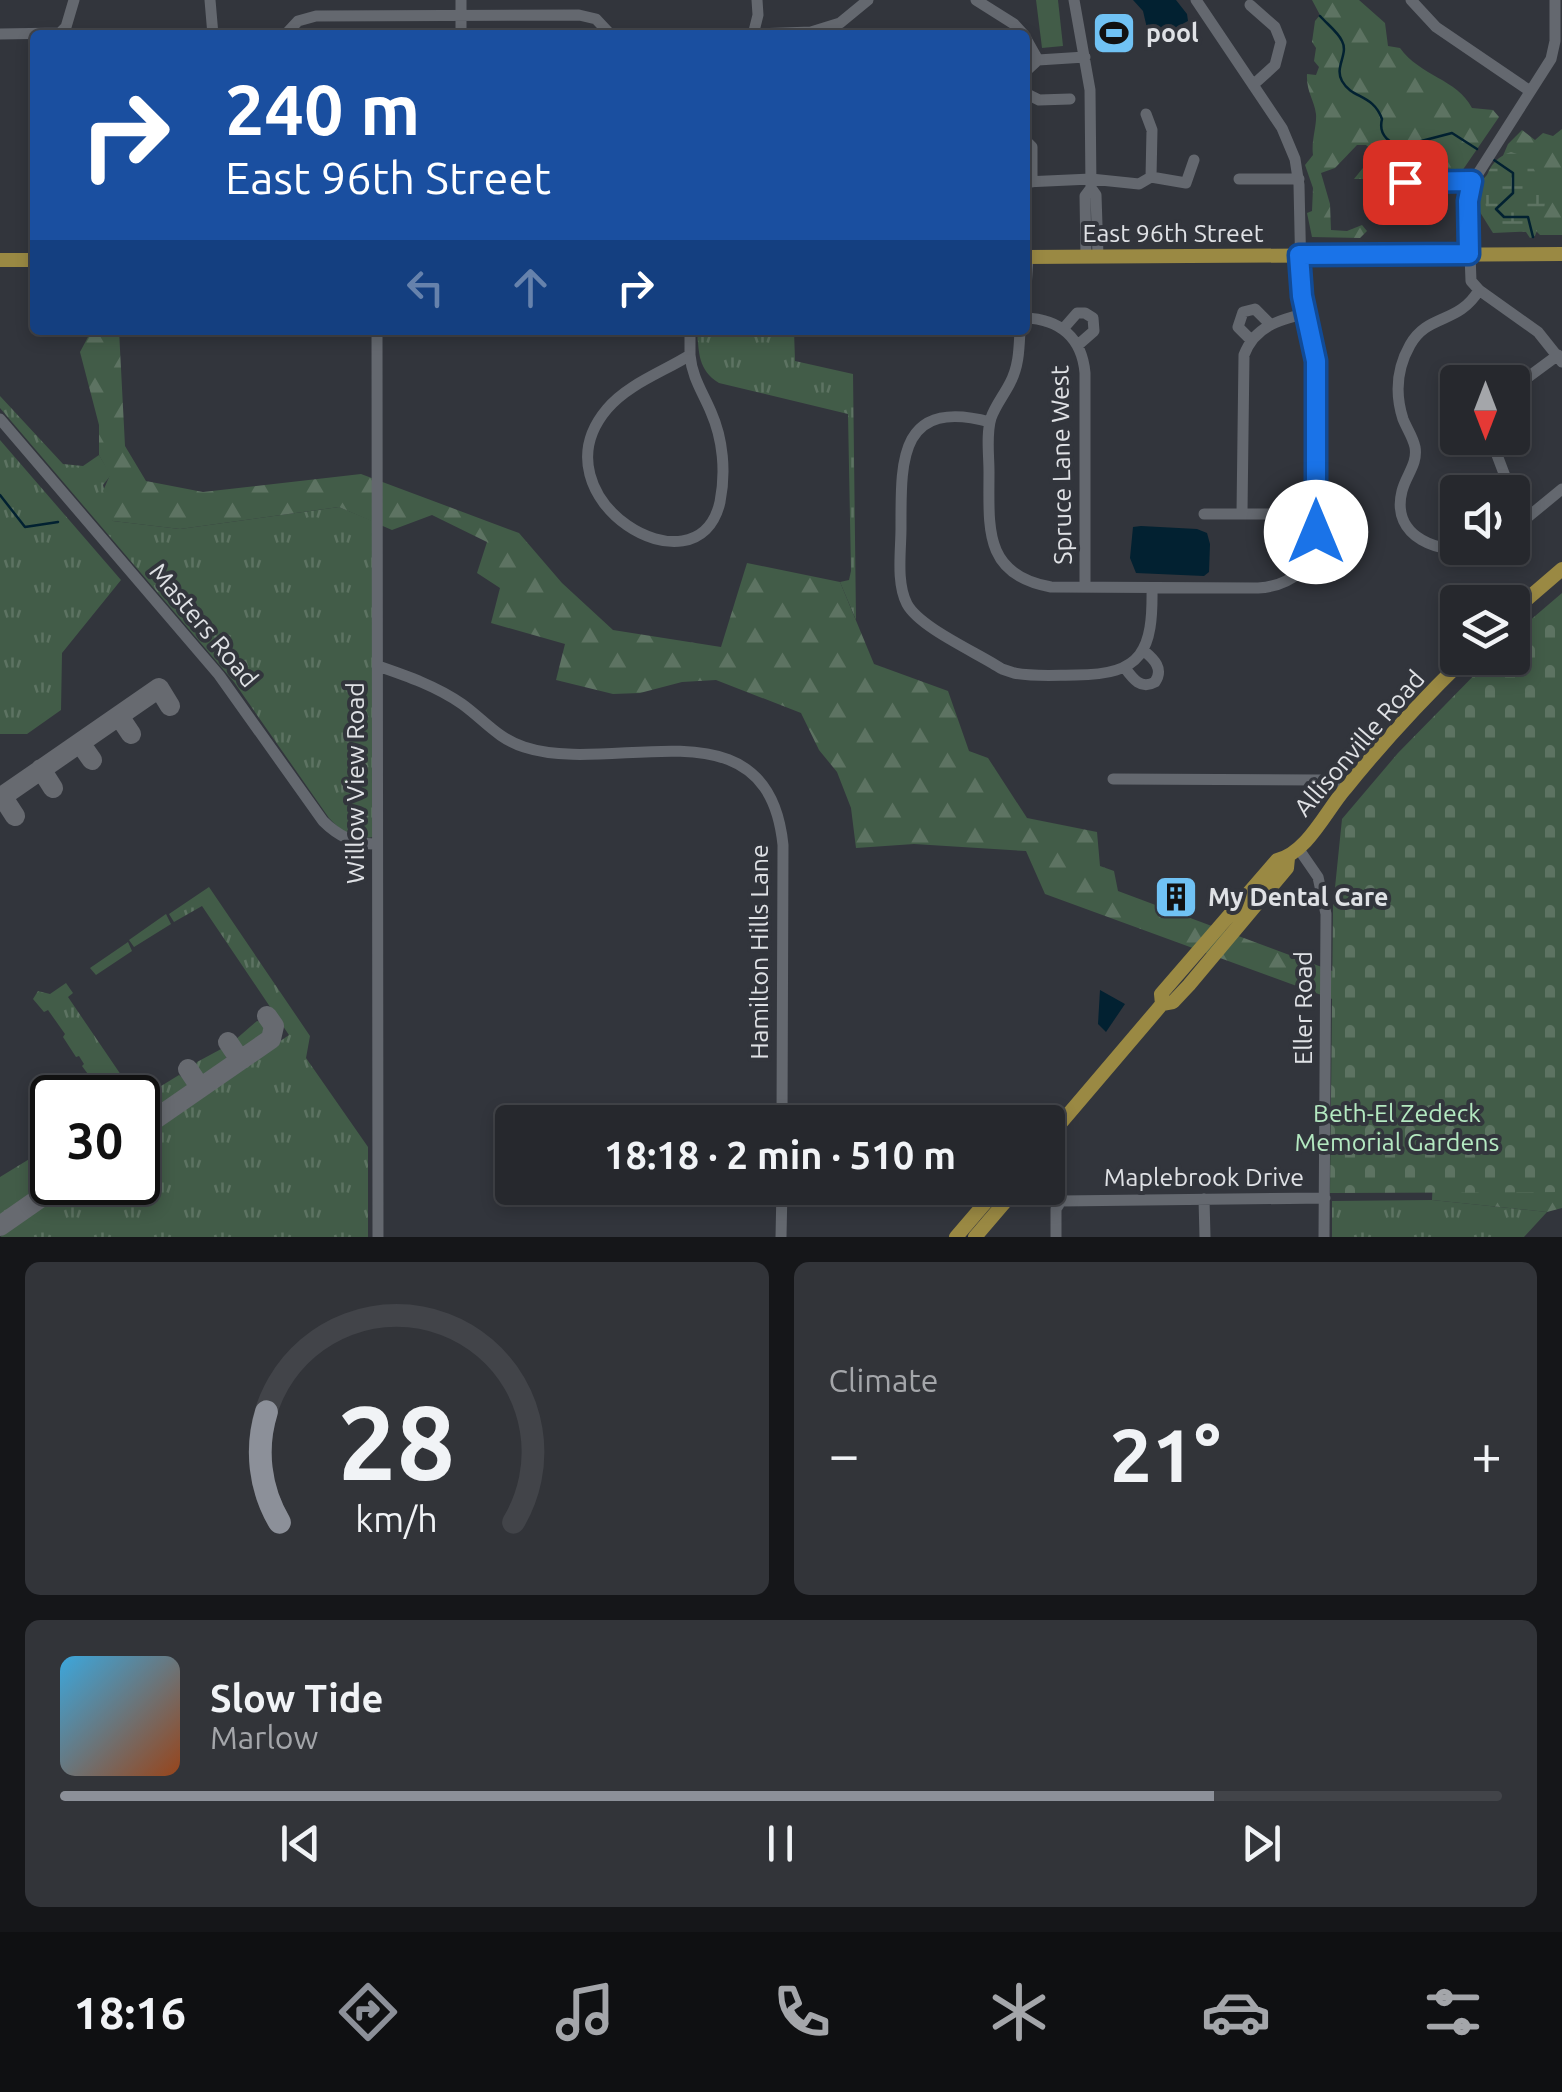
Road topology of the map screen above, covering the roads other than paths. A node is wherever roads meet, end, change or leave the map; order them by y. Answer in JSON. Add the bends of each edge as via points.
{"nodes":[{"id":1,"x":74,"y":0,"type":"edge"},
{"id":2,"x":210,"y":0,"type":"edge"},
{"id":3,"x":369,"y":0,"type":"edge"},
{"id":4,"x":461,"y":0,"type":"edge"},
{"id":5,"x":550,"y":0,"type":"edge"},
{"id":6,"x":757,"y":0,"type":"edge"},
{"id":7,"x":868,"y":0,"type":"edge"},
{"id":8,"x":1074,"y":0,"type":"edge"},
{"id":9,"x":1196,"y":0,"type":"edge"},
{"id":10,"x":1556,"y":0,"type":"edge"},
{"id":11,"x":985,"y":2,"type":"edge"},
{"id":12,"x":1419,"y":2,"type":"edge"},
{"id":13,"x":1250,"y":5,"type":"dead end"},
{"id":14,"x":550,"y":15,"type":"junction"},
{"id":15,"x":369,"y":16,"type":"junction"},
{"id":16,"x":461,"y":16,"type":"junction"},
{"id":17,"x":62,"y":30,"type":"edge"},
{"id":18,"x":212,"y":30,"type":"edge"},
{"id":19,"x":290,"y":30,"type":"edge"},
{"id":20,"x":461,"y":30,"type":"edge"},
{"id":21,"x":607,"y":30,"type":"edge"},
{"id":22,"x":754,"y":30,"type":"edge"},
{"id":23,"x":816,"y":30,"type":"edge"},
{"id":24,"x":1016,"y":30,"type":"edge"},
{"id":25,"x":30,"y":33,"type":"edge"},
{"id":26,"x":0,"y":34,"type":"edge"},
{"id":27,"x":1030,"y":48,"type":"edge"},
{"id":28,"x":1084,"y":57,"type":"junction"},
{"id":29,"x":1038,"y":60,"type":"junction"},
{"id":30,"x":1030,"y":67,"type":"edge"},
{"id":31,"x":1252,"y":85,"type":"junction"},
{"id":32,"x":1530,"y":91,"type":"junction"},
{"id":33,"x":1030,"y":95,"type":"edge"},
{"id":34,"x":1070,"y":99,"type":"dead end"},
{"id":35,"x":1146,"y":114,"type":"dead end"},
{"id":36,"x":1194,"y":160,"type":"dead end"},
{"id":37,"x":1151,"y":177,"type":"junction"},
{"id":38,"x":1239,"y":179,"type":"dead end"},
{"id":39,"x":1298,"y":179,"type":"junction"},
{"id":40,"x":1472,"y":181,"type":"junction"},
{"id":41,"x":1030,"y":182,"type":"edge"},
{"id":42,"x":1091,"y":184,"type":"junction"},
{"id":43,"x":1377,"y":218,"type":"dead end"},
{"id":44,"x":1469,"y":254,"type":"junction"},
{"id":45,"x":1562,"y":254,"type":"edge"},
{"id":46,"x":1299,"y":255,"type":"junction"},
{"id":47,"x":1030,"y":256,"type":"edge"},
{"id":48,"x":1092,"y":256,"type":"junction"},
{"id":49,"x":0,"y":260,"type":"edge"},
{"id":50,"x":30,"y":260,"type":"edge"},
{"id":51,"x":1479,"y":290,"type":"junction"},
{"id":52,"x":1307,"y":313,"type":"junction"},
{"id":53,"x":1030,"y":318,"type":"edge"},
{"id":54,"x":1270,"y":324,"type":"junction"},
{"id":55,"x":1063,"y":329,"type":"junction"},
{"id":56,"x":378,"y":335,"type":"edge"},
{"id":57,"x":690,"y":335,"type":"edge"},
{"id":58,"x":1020,"y":335,"type":"edge"},
{"id":59,"x":1251,"y":340,"type":"junction"},
{"id":60,"x":1078,"y":345,"type":"junction"},
{"id":61,"x":690,"y":354,"type":"junction"},
{"id":62,"x":1560,"y":358,"type":"edge"},
{"id":63,"x":1530,"y":377,"type":"edge"},
{"id":64,"x":0,"y":419,"type":"edge"},
{"id":65,"x":990,"y":422,"type":"junction"},
{"id":66,"x":1562,"y":488,"type":"edge"},
{"id":67,"x":1204,"y":514,"type":"dead end"},
{"id":68,"x":1242,"y":514,"type":"junction"},
{"id":69,"x":1316,"y":514,"type":"junction"},
{"id":70,"x":1530,"y":516,"type":"edge"},
{"id":71,"x":1440,"y":548,"type":"edge"},
{"id":72,"x":1562,"y":569,"type":"edge"},
{"id":73,"x":1085,"y":588,"type":"junction"},
{"id":74,"x":1152,"y":588,"type":"junction"},
{"id":75,"x":1530,"y":597,"type":"edge"},
{"id":76,"x":1144,"y":651,"type":"junction"},
{"id":77,"x":378,"y":666,"type":"junction"},
{"id":78,"x":1125,"y":668,"type":"junction"},
{"id":79,"x":1448,"y":675,"type":"edge"},
{"id":80,"x":1113,"y":779,"type":"dead end"},
{"id":81,"x":1343,"y":790,"type":"junction"},
{"id":82,"x":377,"y":844,"type":"junction"},
{"id":83,"x":1293,"y":853,"type":"junction"},
{"id":84,"x":782,"y":1105,"type":"edge"},
{"id":85,"x":1065,"y":1118,"type":"edge"},
{"id":86,"x":1325,"y":1198,"type":"junction"},
{"id":87,"x":1204,"y":1200,"type":"junction"},
{"id":88,"x":782,"y":1205,"type":"edge"},
{"id":89,"x":983,"y":1205,"type":"edge"},
{"id":90,"x":1002,"y":1205,"type":"edge"},
{"id":91,"x":378,"y":1237,"type":"edge"},
{"id":92,"x":781,"y":1237,"type":"edge"},
{"id":93,"x":956,"y":1237,"type":"edge"},
{"id":94,"x":976,"y":1237,"type":"edge"},
{"id":95,"x":1056,"y":1237,"type":"edge"},
{"id":96,"x":1204,"y":1237,"type":"edge"},
{"id":97,"x":1324,"y":1237,"type":"edge"}],
"edges":[{"from":1,"to":17,"type":"street"},
{"from":2,"to":18,"type":"street"},
{"from":3,"to":15,"type":"street"},
{"from":4,"to":16,"type":"street"},
{"from":5,"to":14,"type":"street"},
{"from":6,"to":22,"type":"street"},
{"from":7,"to":23,"type":"street","via":[[843,21]]},
{"from":8,"to":28,"type":"street"},
{"from":9,"to":31,"type":"street"},
{"from":10,"to":32,"type":"street","via":[[1553,53]]},
{"from":11,"to":24,"type":"street"},
{"from":12,"to":32,"type":"street","via":[[1444,34]]},
{"from":13,"to":31,"type":"street","via":[[1281,42],[1278,60]]},
{"from":14,"to":16,"type":"street"},
{"from":14,"to":21,"type":"street","via":[[591,17]]},
{"from":15,"to":16,"type":"street"},
{"from":15,"to":19,"type":"street","via":[[316,16]]},
{"from":16,"to":20,"type":"street"},
{"from":25,"to":26,"type":"street"},
{"from":27,"to":29,"type":"street"},
{"from":28,"to":29,"type":"street"},
{"from":28,"to":42,"type":"street"},
{"from":29,"to":30,"type":"street"},
{"from":31,"to":39,"type":"street","via":[[1289,142]]},
{"from":32,"to":40,"type":"street"},
{"from":33,"to":34,"type":"street"},
{"from":35,"to":37,"type":"street"},
{"from":36,"to":37,"type":"street","via":[[1186,182]]},
{"from":37,"to":42,"type":"street","via":[[1139,184]]},
{"from":38,"to":39,"type":"street"},
{"from":39,"to":46,"type":"street"},
{"from":40,"to":43,"type":"street","via":[[1399,184],[1382,200]]},
{"from":40,"to":44,"type":"street"},
{"from":41,"to":42,"type":"street"},
{"from":42,"to":48,"type":"street"},
{"from":44,"to":45,"type":"main road","name":"East 96th Street"},
{"from":44,"to":46,"type":"main road","name":"East 96th Street"},
{"from":44,"to":51,"type":"street","via":[[1469,274]]},
{"from":46,"to":48,"type":"main road","name":"East 96th Street"},
{"from":46,"to":52,"type":"street"},
{"from":47,"to":48,"type":"main road","name":"East 96th Street"},
{"from":49,"to":50,"type":"main road"},
{"from":51,"to":62,"type":"street","via":[[1538,332]]},
{"from":51,"to":71,"type":"street","via":[[1462,312],[1424,327],[1398,381],[1416,454],[1402,513],[1421,541]]},
{"from":52,"to":54,"type":"street"},
{"from":52,"to":69,"type":"street","via":[[1316,361]]},
{"from":53,"to":55,"type":"street","name":"Spruce Lane West"},
{"from":54,"to":59,"type":"street"},
{"from":54,"to":59,"type":"street","via":[[1255,310],[1243,312],[1238,327]]},
{"from":55,"to":60,"type":"street","name":"Spruce Lane West"},
{"from":55,"to":60,"type":"street","via":[[1077,313],[1093,318],[1094,331]]},
{"from":56,"to":77,"type":"street","name":"Willow View Road"},
{"from":57,"to":61,"type":"street"},
{"from":58,"to":65,"type":"street","via":[[1018,364]]},
{"from":59,"to":68,"type":"street","via":[[1242,373]]},
{"from":60,"to":73,"type":"street","name":"Spruce Lane West","via":[[1085,373]]},
{"from":61,"to":61,"type":"street","via":[[720,442],[723,480],[708,528],[693,540],[668,542],[634,530],[606,506],[590,480],[588,452],[592,431],[612,402]]},
{"from":62,"to":63,"type":"street"},
{"from":64,"to":82,"type":"street","name":"Masters Road","via":[[219,675],[323,821],[352,840]]},
{"from":65,"to":73,"type":"street","via":[[989,534],[1000,560],[1032,582]]},
{"from":65,"to":78,"type":"street","via":[[941,419],[908,443],[900,470],[903,593],[913,612],[1014,673],[1106,675]]},
{"from":66,"to":70,"type":"street"},
{"from":67,"to":68,"type":"street"},
{"from":68,"to":69,"type":"street"},
{"from":69,"to":74,"type":"street","via":[[1313,553],[1291,580],[1258,588]]},
{"from":72,"to":75,"type":"main road"},
{"from":73,"to":74,"type":"street"},
{"from":74,"to":76,"type":"street"},
{"from":76,"to":78,"type":"street"},
{"from":76,"to":78,"type":"street","via":[[1157,665],[1155,682],[1138,683]]},
{"from":77,"to":82,"type":"street","name":"Willow View Road"},
{"from":77,"to":84,"type":"street","name":"Hamilton Hills Lane","via":[[437,688],[522,747],[706,752],[735,761],[763,784],[777,808],[783,845]]},
{"from":79,"to":81,"type":"main road","name":"Allisonville Road"},
{"from":80,"to":81,"type":"street","via":[[1320,780]]},
{"from":81,"to":83,"type":"main road","name":"Allisonville Road"},
{"from":82,"to":91,"type":"street","name":"Willow View Road"},
{"from":83,"to":85,"type":"main road","name":"Allisonville Road","via":[[1181,994],[1162,1004]]},
{"from":83,"to":86,"type":"street","name":"Eller Road","via":[[1318,877],[1326,914]]},
{"from":86,"to":87,"type":"street","name":"Maplebrook Drive"},
{"from":86,"to":97,"type":"street","name":"Eller Road"},
{"from":87,"to":95,"type":"street","name":"Maplebrook Drive","via":[[1061,1201]]},
{"from":87,"to":96,"type":"street"},
{"from":88,"to":92,"type":"street"},
{"from":89,"to":93,"type":"main road"},
{"from":90,"to":94,"type":"main road"}]}
